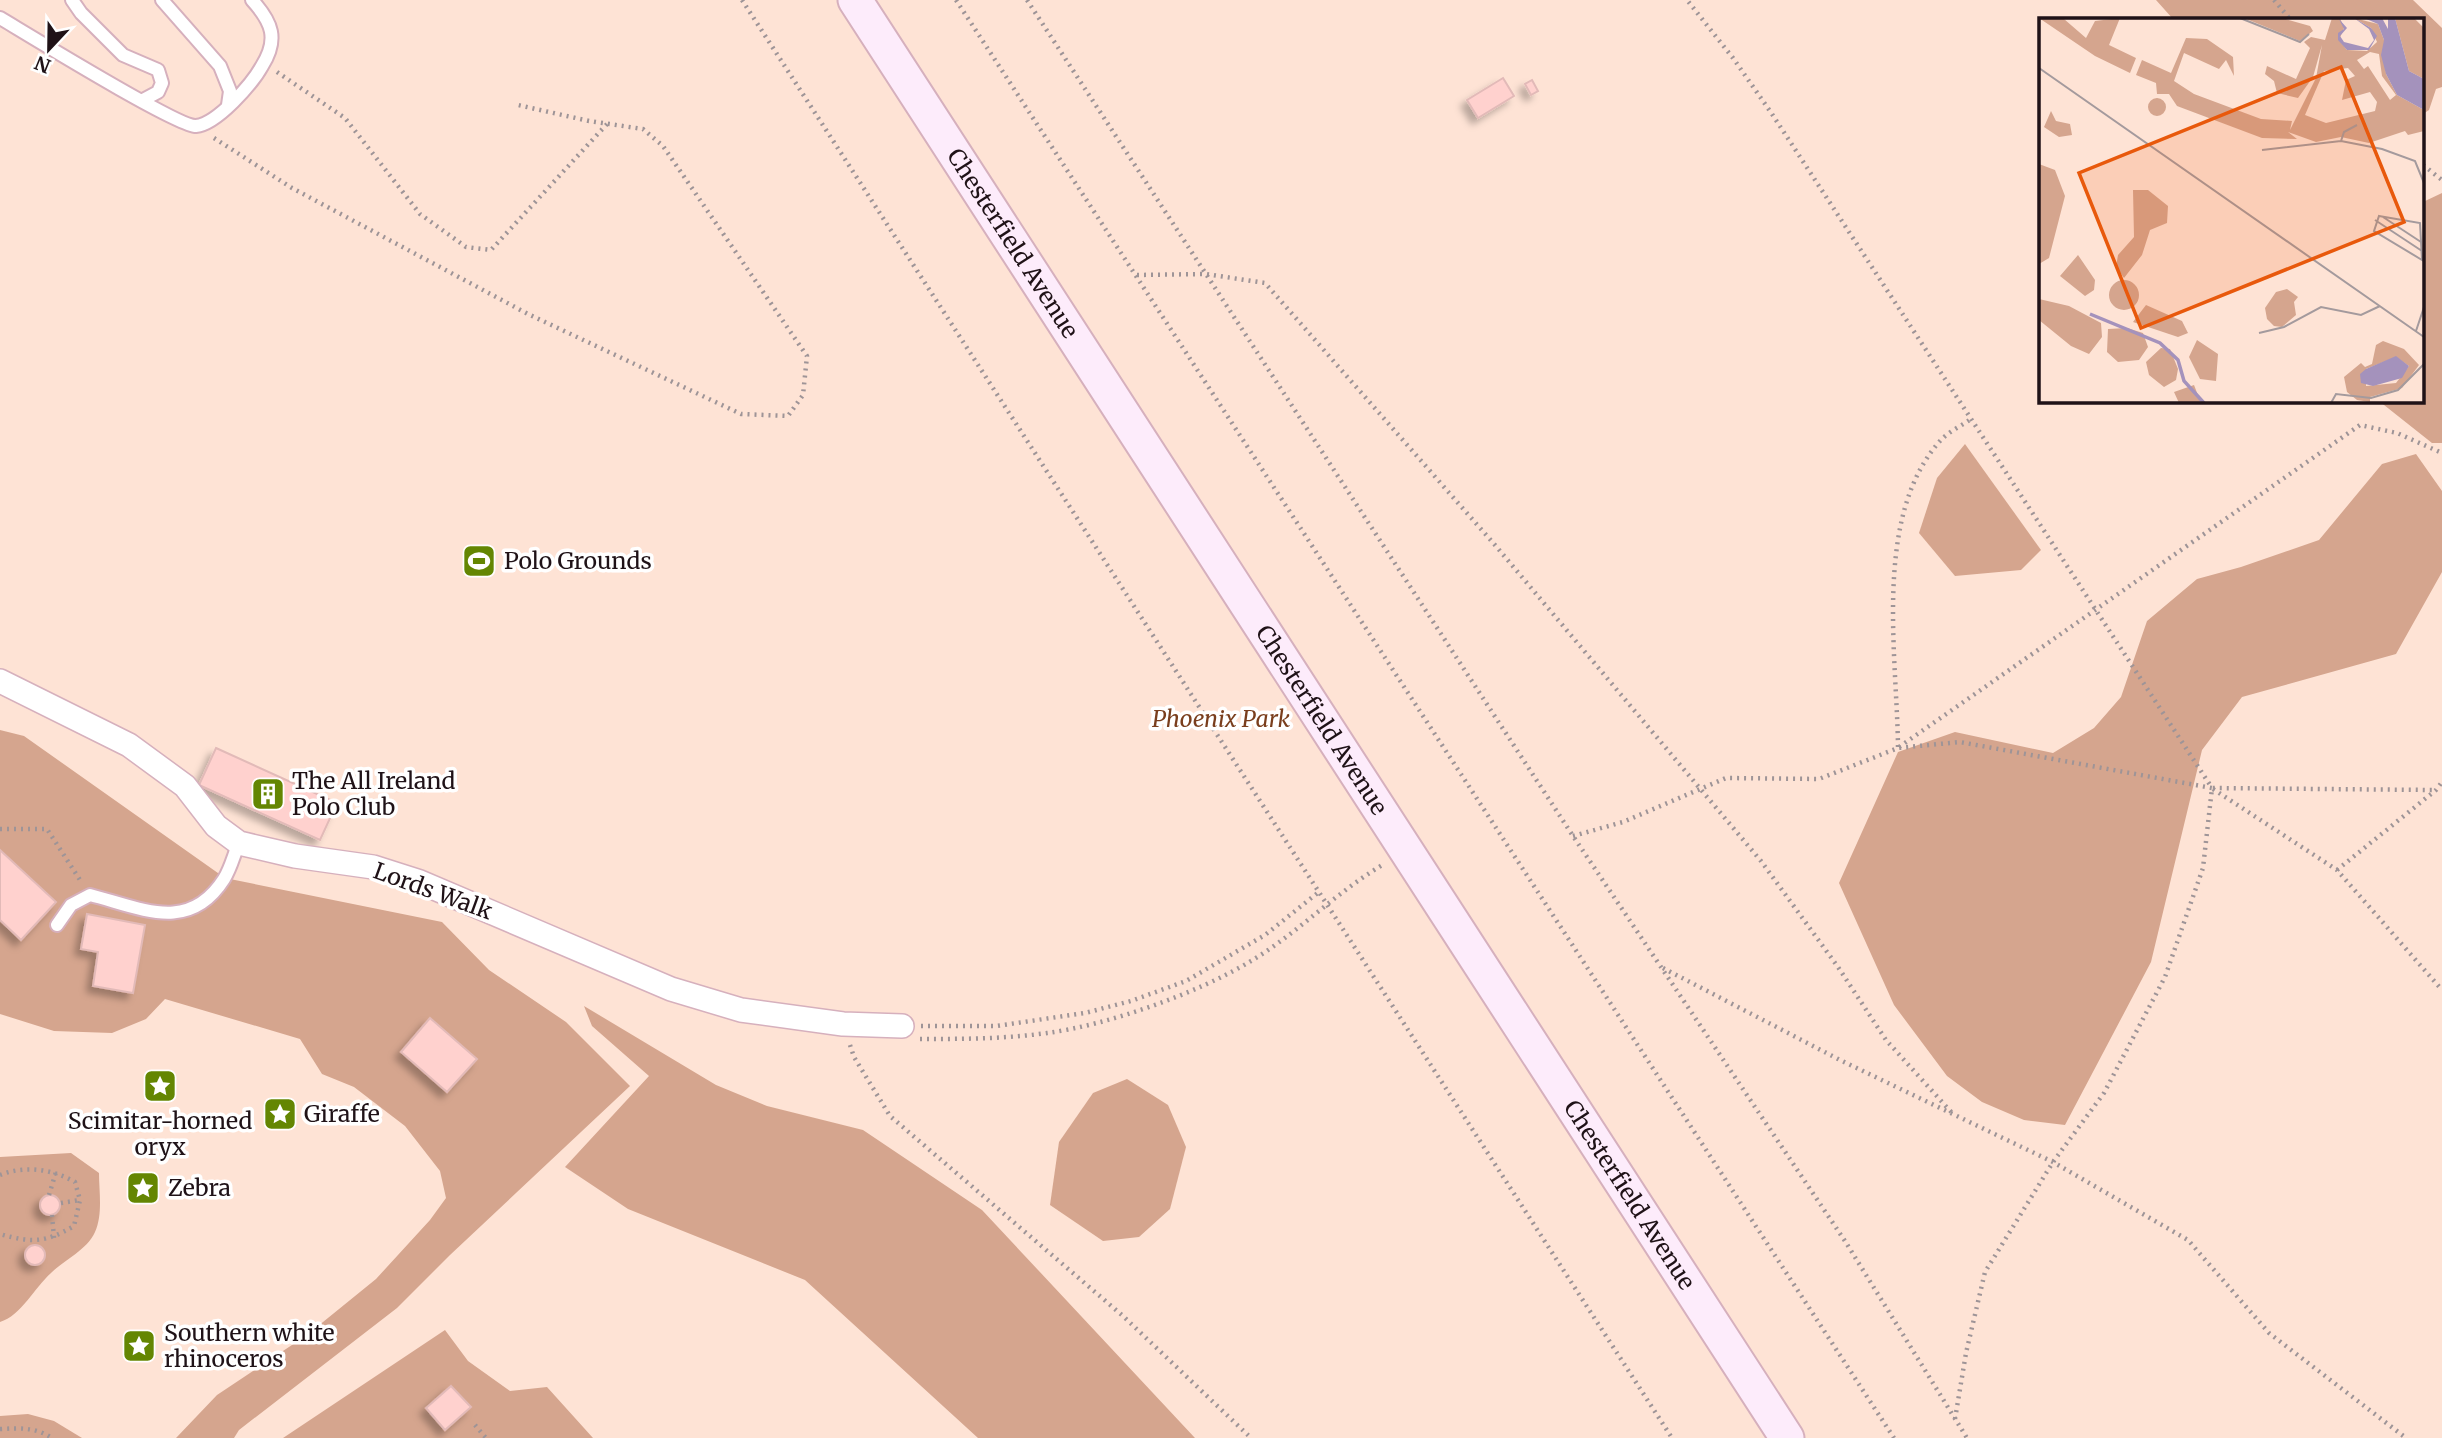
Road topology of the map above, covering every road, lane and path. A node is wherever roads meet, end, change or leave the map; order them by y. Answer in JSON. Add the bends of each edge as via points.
{"nodes":[{"id":1,"x":72,"y":0,"type":"edge"},
{"id":2,"x":162,"y":0,"type":"edge"},
{"id":3,"x":252,"y":0,"type":"edge"},
{"id":4,"x":742,"y":0,"type":"edge"},
{"id":5,"x":855,"y":0,"type":"edge"},
{"id":6,"x":956,"y":0,"type":"edge"},
{"id":7,"x":1027,"y":0,"type":"edge"},
{"id":8,"x":1688,"y":0,"type":"edge"},
{"id":9,"x":2274,"y":0,"type":"edge"},
{"id":10,"x":0,"y":18,"type":"edge"},
{"id":11,"x":2289,"y":18,"type":"edge"},
{"id":12,"x":264,"y":64,"type":"junction"},
{"id":13,"x":143,"y":100,"type":"junction"},
{"id":14,"x":518,"y":105,"type":"dead end"},
{"id":15,"x":228,"y":106,"type":"junction"},
{"id":16,"x":608,"y":124,"type":"junction"},
{"id":17,"x":195,"y":126,"type":"junction"},
{"id":18,"x":2424,"y":166,"type":"edge"},
{"id":19,"x":2442,"y":180,"type":"edge"},
{"id":20,"x":1206,"y":274,"type":"junction"},
{"id":21,"x":1136,"y":275,"type":"junction"},
{"id":22,"x":1971,"y":419,"type":"junction"},
{"id":23,"x":2442,"y":453,"type":"edge"},
{"id":24,"x":2096,"y":611,"type":"junction"},
{"id":25,"x":0,"y":681,"type":"edge"},
{"id":26,"x":1898,"y":748,"type":"junction"},
{"id":27,"x":2442,"y":782,"type":"edge"},
{"id":28,"x":2212,"y":788,"type":"junction"},
{"id":29,"x":1700,"y":789,"type":"junction"},
{"id":30,"x":2437,"y":790,"type":"junction"},
{"id":31,"x":0,"y":829,"type":"edge"},
{"id":32,"x":1573,"y":836,"type":"junction"},
{"id":33,"x":239,"y":843,"type":"junction"},
{"id":34,"x":1406,"y":851,"type":"junction"},
{"id":35,"x":2337,"y":870,"type":"junction"},
{"id":36,"x":1320,"y":891,"type":"junction"},
{"id":37,"x":90,"y":895,"type":"junction"},
{"id":38,"x":1328,"y":904,"type":"junction"},
{"id":39,"x":57,"y":925,"type":"dead end"},
{"id":40,"x":1660,"y":967,"type":"junction"},
{"id":41,"x":2442,"y":990,"type":"edge"},
{"id":42,"x":843,"y":1024,"type":"junction"},
{"id":43,"x":907,"y":1032,"type":"junction"},
{"id":44,"x":1953,"y":1114,"type":"junction"},
{"id":45,"x":2053,"y":1162,"type":"junction"},
{"id":46,"x":57,"y":1172,"type":"junction"},
{"id":47,"x":0,"y":1175,"type":"edge"},
{"id":48,"x":49,"y":1195,"type":"dead end"},
{"id":49,"x":80,"y":1200,"type":"junction"},
{"id":50,"x":61,"y":1203,"type":"dead end"},
{"id":51,"x":52,"y":1215,"type":"dead end"},
{"id":52,"x":0,"y":1234,"type":"edge"},
{"id":53,"x":54,"y":1238,"type":"junction"},
{"id":54,"x":1955,"y":1420,"type":"junction"},
{"id":55,"x":475,"y":1425,"type":"dead end"},
{"id":56,"x":0,"y":1429,"type":"edge"},
{"id":57,"x":52,"y":1438,"type":"edge"},
{"id":58,"x":486,"y":1438,"type":"edge"},
{"id":59,"x":1251,"y":1438,"type":"edge"},
{"id":60,"x":1672,"y":1438,"type":"edge"},
{"id":61,"x":1787,"y":1438,"type":"edge"},
{"id":62,"x":1894,"y":1438,"type":"edge"},
{"id":63,"x":1967,"y":1438,"type":"edge"},
{"id":64,"x":2406,"y":1438,"type":"edge"}],
"edges":[{"from":1,"to":13,"type":"lane","via":[[123,55],[158,70],[162,83],[158,92]]},
{"from":2,"to":15,"type":"lane","via":[[220,66],[230,91]]},
{"from":3,"to":12,"type":"lane","via":[[267,16],[272,38]]},
{"from":4,"to":36,"type":"path"},
{"from":5,"to":34,"type":"street","name":"Chesterfield Avenue"},
{"from":6,"to":21,"type":"path"},
{"from":7,"to":20,"type":"path"},
{"from":8,"to":22,"type":"path","via":[[1772,114]]},
{"from":9,"to":11,"type":"path"},
{"from":10,"to":13,"type":"lane"},
{"from":12,"to":15,"type":"lane"},
{"from":12,"to":16,"type":"path","via":[[345,118],[420,214],[466,247],[491,250]]},
{"from":13,"to":17,"type":"lane"},
{"from":14,"to":16,"type":"path"},
{"from":15,"to":17,"type":"lane","via":[[212,121]]},
{"from":16,"to":17,"type":"path","via":[[643,129],[663,146],[807,356],[803,395],[788,416],[741,414],[528,314],[292,188]]},
{"from":18,"to":19,"type":"path"},
{"from":20,"to":21,"type":"path"},
{"from":20,"to":29,"type":"path","via":[[1265,283],[1495,545]]},
{"from":20,"to":32,"type":"path"},
{"from":21,"to":62,"type":"path"},
{"from":22,"to":24,"type":"path"},
{"from":22,"to":26,"type":"path","via":[[1941,439],[1914,479],[1901,519],[1894,589]]},
{"from":23,"to":24,"type":"path","via":[[2397,433],[2360,425]]},
{"from":24,"to":26,"type":"path"},
{"from":24,"to":28,"type":"path"},
{"from":25,"to":33,"type":"street","name":"Lords Walk","via":[[139,752],[185,786],[216,826]]},
{"from":26,"to":28,"type":"path","via":[[1960,742]]},
{"from":26,"to":29,"type":"path","via":[[1819,779],[1726,778]]},
{"from":27,"to":30,"type":"path"},
{"from":28,"to":30,"type":"path"},
{"from":28,"to":35,"type":"path"},
{"from":28,"to":45,"type":"path","via":[[2203,868],[2165,977],[2104,1093]]},
{"from":29,"to":32,"type":"path","via":[[1623,822]]},
{"from":29,"to":44,"type":"path","via":[[1761,861],[1886,1040]]},
{"from":30,"to":35,"type":"path"},
{"from":31,"to":37,"type":"path","via":[[47,829]]},
{"from":32,"to":40,"type":"path"},
{"from":33,"to":37,"type":"lane","via":[[225,878],[206,900],[186,912],[161,913]]},
{"from":33,"to":42,"type":"street","name":"Lords Walk","via":[[373,867],[420,882],[706,1001]]},
{"from":34,"to":38,"type":"path"},
{"from":34,"to":61,"type":"street","name":"Chesterfield Avenue"},
{"from":35,"to":41,"type":"path"},
{"from":36,"to":38,"type":"path"},
{"from":36,"to":43,"type":"path","via":[[1265,935],[1186,981],[1131,1001],[996,1026]]},
{"from":37,"to":39,"type":"lane","via":[[71,905]]},
{"from":38,"to":43,"type":"path","via":[[1249,962],[1191,990],[1107,1020],[1048,1033],[986,1039]]},
{"from":38,"to":60,"type":"path"},
{"from":40,"to":44,"type":"path"},
{"from":40,"to":54,"type":"path","via":[[1845,1241]]},
{"from":42,"to":43,"type":"street","name":"Lords Walk"},
{"from":42,"to":59,"type":"path","via":[[854,1057],[890,1116],[1123,1316]]},
{"from":44,"to":45,"type":"path"},
{"from":45,"to":54,"type":"path","via":[[1985,1272]]},
{"from":45,"to":64,"type":"path","via":[[2188,1240],[2269,1334]]},
{"from":46,"to":47,"type":"path"},
{"from":46,"to":48,"type":"path"},
{"from":46,"to":49,"type":"path","via":[[75,1182]]},
{"from":49,"to":50,"type":"path"},
{"from":49,"to":53,"type":"path","via":[[74,1226]]},
{"from":51,"to":53,"type":"path"},
{"from":52,"to":53,"type":"path","via":[[27,1242]]},
{"from":54,"to":63,"type":"path"},
{"from":55,"to":58,"type":"path"},
{"from":56,"to":57,"type":"path","via":[[26,1427]]}]}
